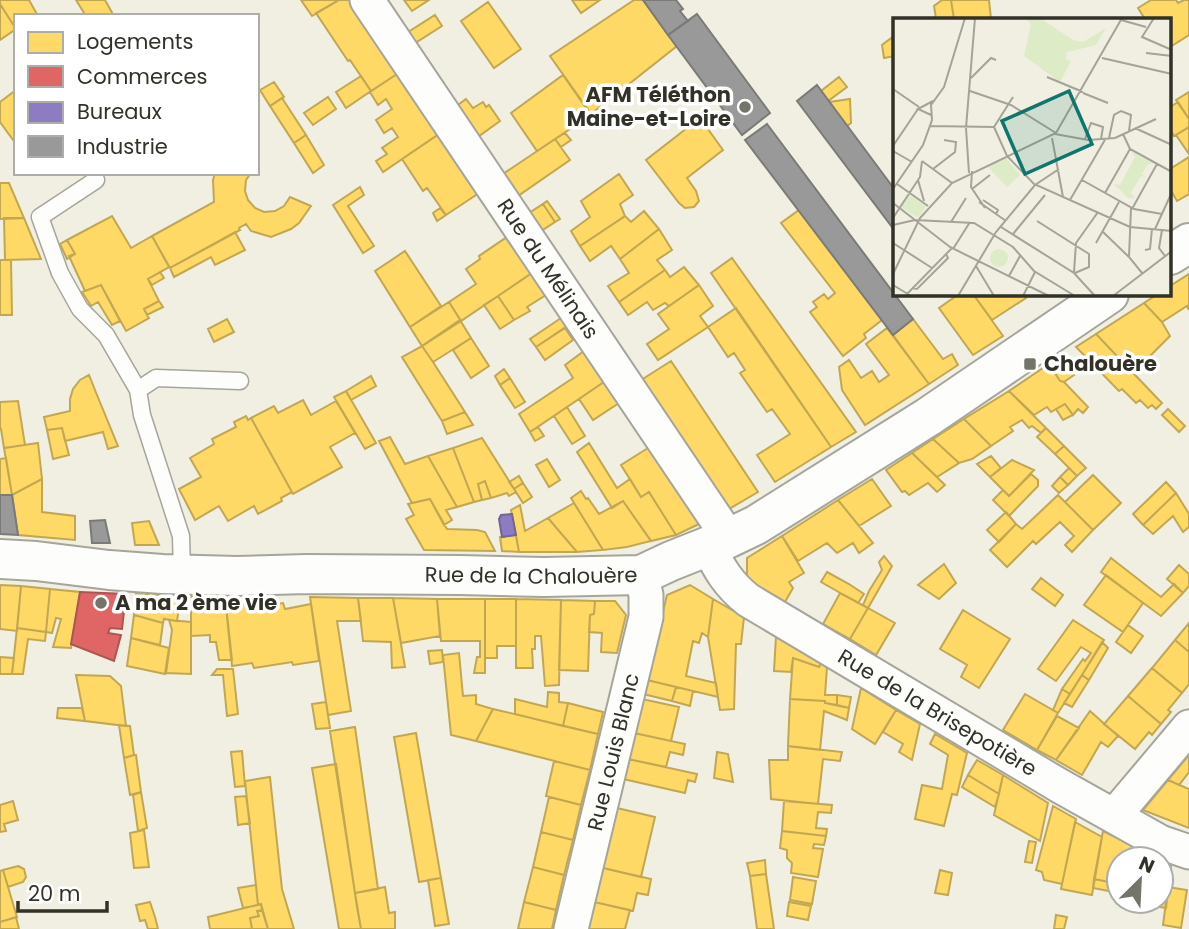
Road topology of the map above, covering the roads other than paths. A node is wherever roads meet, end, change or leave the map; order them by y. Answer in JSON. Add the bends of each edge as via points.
{"nodes":[{"id":1,"x":367,"y":0,"type":"edge"},
{"id":2,"x":96,"y":180,"type":"dead end"},
{"id":3,"x":1189,"y":243,"type":"edge"},
{"id":4,"x":1172,"y":254,"type":"edge"},
{"id":5,"x":1092,"y":299,"type":"edge"},
{"id":6,"x":240,"y":381,"type":"dead end"},
{"id":7,"x":138,"y":390,"type":"junction"},
{"id":8,"x":719,"y":542,"type":"junction"},
{"id":9,"x":0,"y":559,"type":"edge"},
{"id":10,"x":182,"y":575,"type":"junction"},
{"id":11,"x":641,"y":575,"type":"junction"},
{"id":12,"x":1189,"y":727,"type":"edge"},
{"id":13,"x":1114,"y":816,"type":"junction"},
{"id":14,"x":1189,"y":852,"type":"edge"},
{"id":15,"x":571,"y":929,"type":"edge"}],
"edges":[{"from":1,"to":8,"type":"street","name":"Rue du Mélinais"},
{"from":2,"to":7,"type":"lane","via":[[40,217],[60,273],[80,309],[106,335]]},
{"from":3,"to":4,"type":"street"},
{"from":5,"to":8,"type":"street","name":"Rue de la Chalouère","via":[[928,417],[777,512]]},
{"from":6,"to":7,"type":"lane","via":[[156,378]]},
{"from":7,"to":10,"type":"lane","via":[[181,536]]},
{"from":8,"to":11,"type":"street","name":"Rue de la Chalouère"},
{"from":8,"to":13,"type":"street","name":"Rue de la Brisepotière","via":[[723,574],[748,600]]},
{"from":9,"to":10,"type":"street","name":"Rue de la Chalouère"},
{"from":10,"to":11,"type":"street","name":"Rue de la Chalouère"},
{"from":11,"to":15,"type":"street","name":"Rue Louis Blanc","via":[[646,617]]},
{"from":12,"to":13,"type":"street"},
{"from":13,"to":14,"type":"street","name":"Rue de la Brisepotière","via":[[1160,842]]}]}
